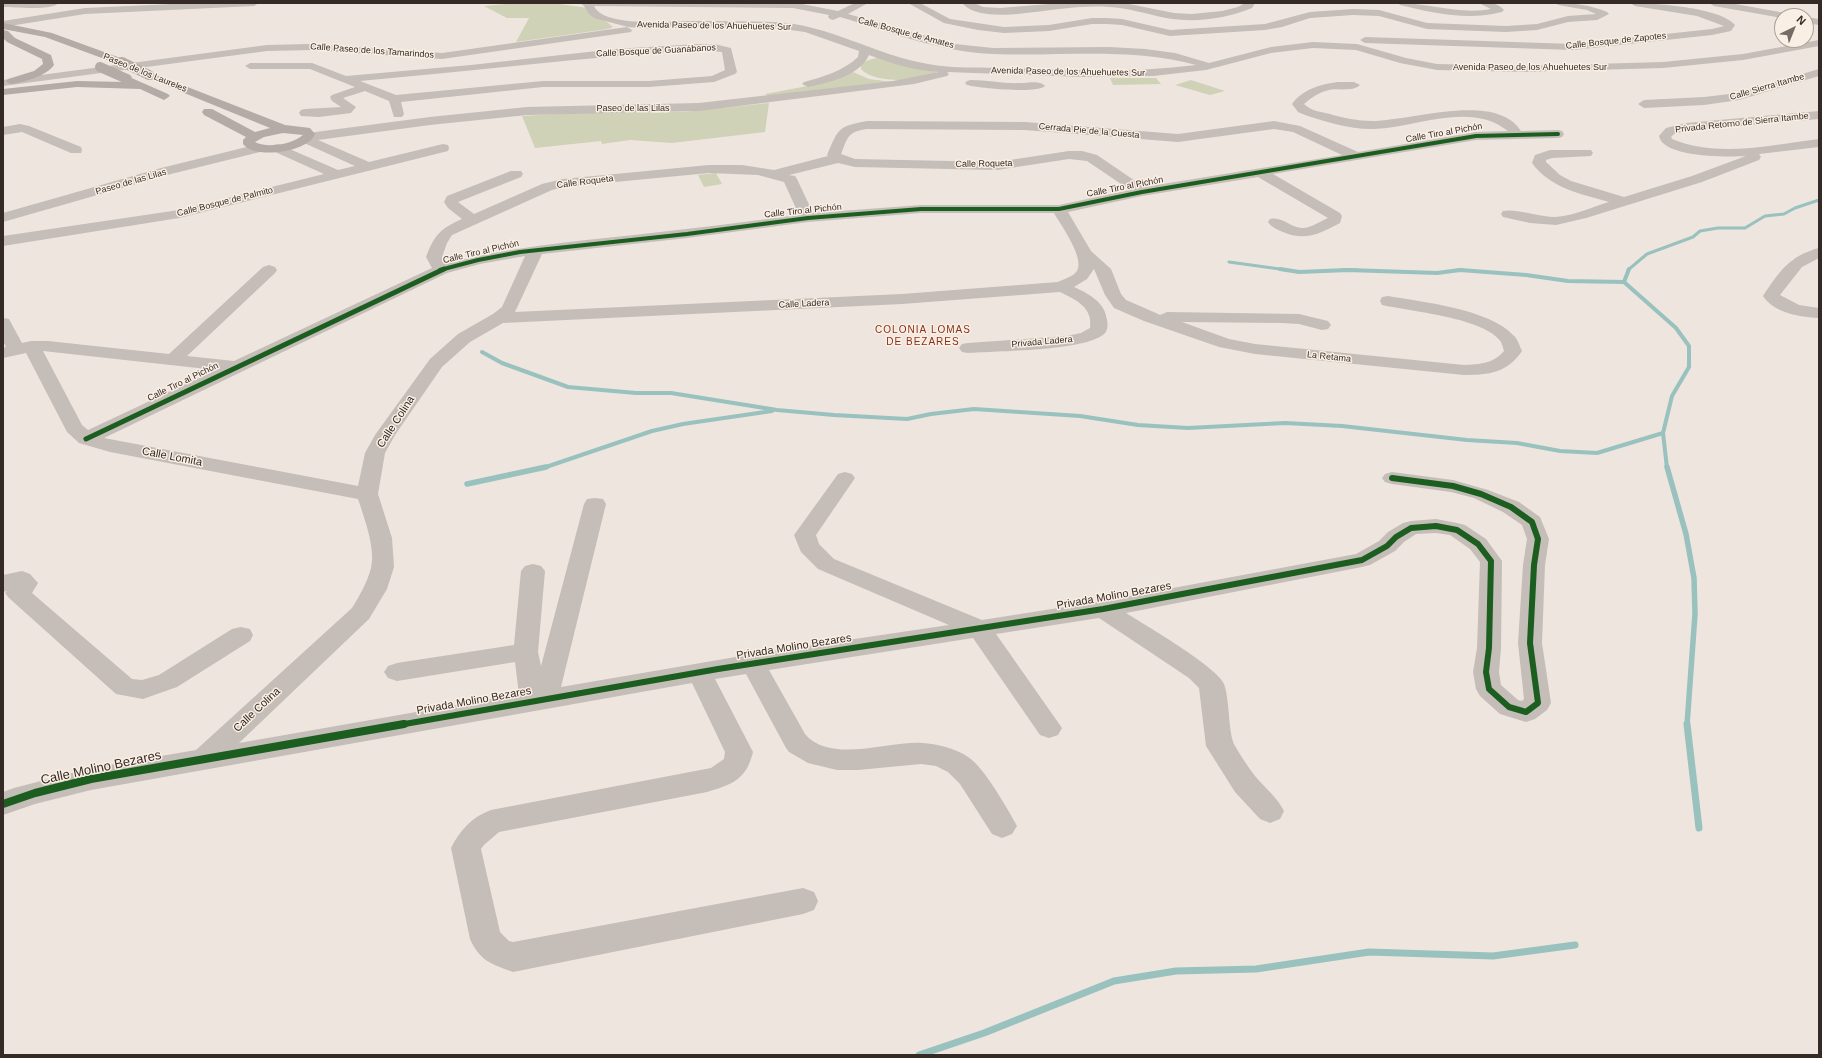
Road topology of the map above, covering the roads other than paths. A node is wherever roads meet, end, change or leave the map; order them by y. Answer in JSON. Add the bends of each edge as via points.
{"nodes":[{"id":1,"x":56,"y":3,"type":"edge"},
{"id":2,"x":254,"y":3,"type":"edge"},
{"id":3,"x":585,"y":3,"type":"edge"},
{"id":4,"x":588,"y":3,"type":"edge"},
{"id":5,"x":863,"y":3,"type":"edge"},
{"id":6,"x":913,"y":3,"type":"edge"},
{"id":7,"x":967,"y":3,"type":"edge"},
{"id":8,"x":1250,"y":3,"type":"edge"},
{"id":9,"x":1403,"y":3,"type":"edge"},
{"id":10,"x":1484,"y":3,"type":"edge"},
{"id":11,"x":1561,"y":3,"type":"edge"},
{"id":12,"x":1635,"y":3,"type":"edge"},
{"id":13,"x":1714,"y":3,"type":"edge"},
{"id":14,"x":3,"y":4,"type":"edge"},
{"id":15,"x":600,"y":4,"type":"edge"},
{"id":16,"x":1317,"y":4,"type":"dead end"},
{"id":17,"x":1339,"y":13,"type":"junction"},
{"id":18,"x":839,"y":14,"type":"junction"},
{"id":19,"x":1774,"y":14,"type":"edge"},
{"id":20,"x":42,"y":17,"type":"junction"},
{"id":21,"x":1352,"y":21,"type":"dead end"},
{"id":22,"x":635,"y":24,"type":"junction"},
{"id":23,"x":817,"y":25,"type":"junction"},
{"id":24,"x":658,"y":26,"type":"junction"},
{"id":25,"x":23,"y":28,"type":"junction"},
{"id":26,"x":3,"y":29,"type":"edge"},
{"id":27,"x":1819,"y":43,"type":"edge"},
{"id":28,"x":1352,"y":45,"type":"junction"},
{"id":29,"x":1774,"y":46,"type":"edge"},
{"id":30,"x":1380,"y":47,"type":"junction"},
{"id":31,"x":863,"y":49,"type":"junction"},
{"id":32,"x":53,"y":50,"type":"dead end"},
{"id":33,"x":367,"y":52,"type":"junction"},
{"id":34,"x":882,"y":54,"type":"junction"},
{"id":35,"x":418,"y":56,"type":"junction"},
{"id":36,"x":86,"y":62,"type":"dead end"},
{"id":37,"x":336,"y":63,"type":"dead end"},
{"id":38,"x":1206,"y":64,"type":"junction"},
{"id":39,"x":250,"y":66,"type":"dead end"},
{"id":40,"x":312,"y":66,"type":"junction"},
{"id":41,"x":860,"y":68,"type":"junction"},
{"id":42,"x":1819,"y":72,"type":"edge"},
{"id":43,"x":954,"y":77,"type":"junction"},
{"id":44,"x":345,"y":79,"type":"junction"},
{"id":45,"x":914,"y":81,"type":"junction"},
{"id":46,"x":6,"y":83,"type":"edge"},
{"id":47,"x":1354,"y":85,"type":"dead end"},
{"id":48,"x":140,"y":86,"type":"junction"},
{"id":49,"x":1050,"y":86,"type":"dead end"},
{"id":50,"x":366,"y":88,"type":"junction"},
{"id":51,"x":3,"y":92,"type":"edge"},
{"id":52,"x":394,"y":100,"type":"junction"},
{"id":53,"x":178,"y":101,"type":"dead end"},
{"id":54,"x":1644,"y":104,"type":"dead end"},
{"id":55,"x":193,"y":107,"type":"dead end"},
{"id":56,"x":235,"y":109,"type":"junction"},
{"id":57,"x":305,"y":113,"type":"dead end"},
{"id":58,"x":215,"y":115,"type":"junction"},
{"id":59,"x":1819,"y":115,"type":"edge"},
{"id":60,"x":399,"y":122,"type":"junction"},
{"id":61,"x":283,"y":129,"type":"junction"},
{"id":62,"x":3,"y":131,"type":"edge"},
{"id":63,"x":1513,"y":134,"type":"junction"},
{"id":64,"x":1558,"y":134,"type":"dead end"},
{"id":65,"x":305,"y":135,"type":"junction"},
{"id":66,"x":254,"y":142,"type":"junction"},
{"id":67,"x":1819,"y":143,"type":"edge"},
{"id":68,"x":278,"y":148,"type":"junction"},
{"id":69,"x":444,"y":148,"type":"dead end"},
{"id":70,"x":1775,"y":148,"type":"junction"},
{"id":71,"x":76,"y":150,"type":"dead end"},
{"id":72,"x":1586,"y":152,"type":"dead end"},
{"id":73,"x":1358,"y":157,"type":"junction"},
{"id":74,"x":838,"y":160,"type":"junction"},
{"id":75,"x":366,"y":166,"type":"junction"},
{"id":76,"x":1262,"y":173,"type":"junction"},
{"id":77,"x":336,"y":174,"type":"junction"},
{"id":78,"x":516,"y":174,"type":"dead end"},
{"id":79,"x":776,"y":174,"type":"junction"},
{"id":80,"x":1142,"y":192,"type":"junction"},
{"id":81,"x":1623,"y":201,"type":"junction"},
{"id":82,"x":3,"y":208,"type":"edge"},
{"id":83,"x":1059,"y":210,"type":"junction"},
{"id":84,"x":1508,"y":214,"type":"dead end"},
{"id":85,"x":3,"y":218,"type":"edge"},
{"id":86,"x":808,"y":218,"type":"junction"},
{"id":87,"x":472,"y":219,"type":"junction"},
{"id":88,"x":1275,"y":222,"type":"dead end"},
{"id":89,"x":3,"y":242,"type":"edge"},
{"id":90,"x":536,"y":250,"type":"junction"},
{"id":91,"x":1819,"y":253,"type":"edge"},
{"id":92,"x":1085,"y":254,"type":"junction"},
{"id":93,"x":269,"y":270,"type":"dead end"},
{"id":94,"x":441,"y":270,"type":"junction"},
{"id":95,"x":1062,"y":287,"type":"junction"},
{"id":96,"x":1388,"y":301,"type":"dead end"},
{"id":97,"x":1819,"y":313,"type":"edge"},
{"id":98,"x":1150,"y":317,"type":"junction"},
{"id":99,"x":499,"y":318,"type":"junction"},
{"id":100,"x":3,"y":323,"type":"edge"},
{"id":101,"x":1322,"y":325,"type":"dead end"},
{"id":102,"x":968,"y":348,"type":"dead end"},
{"id":103,"x":17,"y":349,"type":"edge"},
{"id":104,"x":172,"y":360,"type":"junction"},
{"id":105,"x":234,"y":368,"type":"junction"},
{"id":106,"x":86,"y":439,"type":"junction"},
{"id":107,"x":845,"y":478,"type":"dead end"},
{"id":108,"x":1392,"y":478,"type":"dead end"},
{"id":109,"x":367,"y":494,"type":"junction"},
{"id":110,"x":595,"y":504,"type":"dead end"},
{"id":111,"x":533,"y":571,"type":"dead end"},
{"id":112,"x":8,"y":591,"type":"edge"},
{"id":113,"x":1103,"y":609,"type":"junction"},
{"id":114,"x":979,"y":628,"type":"junction"},
{"id":115,"x":240,"y":635,"type":"dead end"},
{"id":116,"x":526,"y":652,"type":"junction"},
{"id":117,"x":752,"y":664,"type":"junction"},
{"id":118,"x":397,"y":672,"type":"dead end"},
{"id":119,"x":699,"y":672,"type":"junction"},
{"id":120,"x":539,"y":700,"type":"junction"},
{"id":121,"x":1049,"y":728,"type":"dead end"},
{"id":122,"x":204,"y":759,"type":"junction"},
{"id":123,"x":3,"y":804,"type":"edge"},
{"id":124,"x":1270,"y":811,"type":"dead end"},
{"id":125,"x":1002,"y":826,"type":"dead end"},
{"id":126,"x":803,"y":901,"type":"dead end"}],
"edges":[{"from":1,"to":14,"type":"street"},
{"from":2,"to":20,"type":"street","via":[[110,9]]},
{"from":3,"to":4,"type":"street","name":"Calle Bosque de Amates"},
{"from":4,"to":15,"type":"street","name":"Calle Bosque de Amates"},
{"from":4,"to":22,"type":"street","name":"Avenida Paseo de los Ahuehuetes Sur","via":[[597,16],[610,21]]},
{"from":5,"to":18,"type":"street"},
{"from":6,"to":17,"type":"street","via":[[947,21],[1004,30],[1107,21],[1170,33],[1185,33],[1265,27],[1310,15]]},
{"from":7,"to":8,"type":"street","via":[[977,8],[1003,11],[1078,4],[1109,4],[1186,18],[1243,9]]},
{"from":9,"to":10,"type":"street","via":[[1464,12],[1499,10],[1496,6]]},
{"from":11,"to":17,"type":"street","via":[[1589,8],[1604,14],[1537,27],[1506,29],[1441,27],[1416,24],[1379,13]]},
{"from":12,"to":30,"type":"street","name":"Calle Bosque de Zapotes","via":[[1710,17],[1730,25],[1727,29],[1712,32],[1574,47],[1402,42]]},
{"from":13,"to":19,"type":"street"},
{"from":15,"to":18,"type":"street","name":"Calle Bosque de Amates","via":[[793,5]]},
{"from":15,"to":22,"type":"street","name":"Avenida Paseo de los Ahuehuetes Sur","via":[[603,11],[610,16]]},
{"from":16,"to":17,"type":"street"},
{"from":17,"to":21,"type":"street"},
{"from":18,"to":23,"type":"street"},
{"from":18,"to":38,"type":"street","name":"Calle Bosque de Amates","via":[[954,47],[993,51],[1145,52]]},
{"from":20,"to":25,"type":"main road"},
{"from":20,"to":26,"type":"street"},
{"from":22,"to":23,"type":"street","name":"Avenida Paseo de los Ahuehuetes Sur","via":[[778,22]]},
{"from":22,"to":24,"type":"street","name":"Avenida Paseo de los Ahuehuetes Sur"},
{"from":22,"to":24,"type":"street","name":"Calle Paseo de los Tamarindos"},
{"from":22,"to":35,"type":"street","name":"Calle Paseo de los Tamarindos","via":[[596,33],[468,53]]},
{"from":23,"to":24,"type":"street","name":"Avenida Paseo de los Ahuehuetes Sur"},
{"from":23,"to":31,"type":"street","name":"Avenida Paseo de los Ahuehuetes Sur"},
{"from":23,"to":34,"type":"street","name":"Avenida Paseo de los Ahuehuetes Sur"},
{"from":25,"to":26,"type":"main road","name":"Paseo de los Laureles"},
{"from":25,"to":56,"type":"main road","name":"Paseo de los Laureles","bridge":true,"via":[[122,62]]},
{"from":26,"to":32,"type":"main road"},
{"from":26,"to":46,"type":"main road","via":[[12,40],[47,57],[50,61],[45,70]]},
{"from":27,"to":30,"type":"street","name":"Avenida Paseo de los Ahuehuetes Sur","via":[[1663,66],[1532,69],[1437,66],[1404,61]]},
{"from":28,"to":30,"type":"street","name":"Avenida Paseo de los Ahuehuetes Sur"},
{"from":28,"to":30,"type":"street","via":[[1364,34]]},
{"from":28,"to":38,"type":"street","name":"Avenida Paseo de los Ahuehuetes Sur","via":[[1309,42],[1282,44],[1254,48]]},
{"from":29,"to":30,"type":"street","name":"Avenida Paseo de los Ahuehuetes Sur","via":[[1734,53],[1628,63],[1446,64],[1410,58]]},
{"from":31,"to":34,"type":"street","name":"Avenida Paseo de los Ahuehuetes Sur"},
{"from":31,"to":41,"type":"street","via":[[865,55]]},
{"from":33,"to":35,"type":"street","name":"Calle Paseo de los Tamarindos"},
{"from":33,"to":35,"type":"street","via":[[354,62]]},
{"from":33,"to":46,"type":"street","name":"Calle Paseo de los Tamarindos","via":[[283,46]]},
{"from":34,"to":38,"type":"street","name":"Avenida Paseo de los Ahuehuetes Sur","via":[[950,66],[1109,71],[1165,69]]},
{"from":34,"to":41,"type":"street","name":"Paseo de las Lilas"},
{"from":34,"to":43,"type":"street","name":"Avenida Paseo de los Ahuehuetes Sur"},
{"from":36,"to":48,"type":"main road","name":"Paseo de los Laureles","bridge":true},
{"from":37,"to":40,"type":"street"},
{"from":38,"to":43,"type":"street","name":"Avenida Paseo de los Ahuehuetes Sur","via":[[1169,72],[1131,74]]},
{"from":39,"to":40,"type":"street"},
{"from":40,"to":44,"type":"street"},
{"from":41,"to":45,"type":"street","via":[[888,80]]},
{"from":41,"to":60,"type":"street","name":"Paseo de las Lilas","via":[[810,84],[734,98],[684,102],[540,104]]},
{"from":42,"to":54,"type":"street","name":"Calle Sierra Itambe","via":[[1739,96],[1704,101]]},
{"from":43,"to":45,"type":"street","name":"Paseo de las Lilas","via":[[935,76]]},
{"from":43,"to":49,"type":"street","via":[[964,83]]},
{"from":44,"to":50,"type":"street"},
{"from":44,"to":52,"type":"street","name":"Calle Bosque de Guanábanos","via":[[615,52],[698,47],[727,50],[731,72],[714,79],[649,84],[543,84],[438,93]]},
{"from":45,"to":60,"type":"street","name":"Paseo de las Lilas","via":[[699,107],[545,110]]},
{"from":47,"to":63,"type":"street","via":[[1322,88],[1298,104],[1308,112],[1344,122],[1372,125],[1447,114],[1474,114],[1502,121],[1515,131]]},
{"from":48,"to":51,"type":"main road","via":[[71,84]]},
{"from":48,"to":53,"type":"main road","name":"Paseo de los Laureles"},
{"from":50,"to":52,"type":"street"},
{"from":50,"to":57,"type":"street","via":[[336,97],[350,107],[347,110]]},
{"from":52,"to":60,"type":"street"},
{"from":55,"to":58,"type":"main road","name":"Paseo de los Laureles"},
{"from":56,"to":58,"type":"main road"},
{"from":56,"to":61,"type":"main road","name":"Paseo de los Laureles"},
{"from":58,"to":66,"type":"main road","name":"Paseo de los Laureles"},
{"from":59,"to":70,"type":"street","name":"Privada Retorno de Sierra Itambe","via":[[1686,127],[1670,131],[1665,136],[1666,141],[1676,147],[1693,151],[1728,153]]},
{"from":60,"to":65,"type":"street","name":"Paseo de las Lilas"},
{"from":61,"to":65,"type":"main road"},
{"from":61,"to":66,"type":"main road","via":[[267,132]]},
{"from":62,"to":71,"type":"street","via":[[25,129]]},
{"from":63,"to":64,"type":"street","name":"Calle Tiro al Pichón"},
{"from":63,"to":73,"type":"street","name":"Calle Tiro al Pichón","via":[[1476,136]]},
{"from":65,"to":68,"type":"main road","via":[[295,144]]},
{"from":65,"to":75,"type":"street"},
{"from":66,"to":68,"type":"main road"},
{"from":66,"to":82,"type":"street","name":"Paseo de las Lilas"},
{"from":66,"to":85,"type":"street","name":"Paseo de las Lilas","via":[[166,171]]},
{"from":67,"to":70,"type":"street"},
{"from":68,"to":77,"type":"street"},
{"from":69,"to":75,"type":"street","name":"Calle Bosque de Palmito"},
{"from":70,"to":81,"type":"street","via":[[1704,177]]},
{"from":72,"to":81,"type":"street","via":[[1550,154],[1540,158],[1539,163],[1556,179],[1583,190]]},
{"from":73,"to":74,"type":"street","name":"Cerrada Pie de la Cuesta","via":[[1296,129],[1274,125],[1178,138],[1025,126],[867,125],[844,132],[834,155]]},
{"from":73,"to":76,"type":"street","name":"Calle Tiro al Pichón"},
{"from":74,"to":79,"type":"street","name":"Calle Roqueta","via":[[814,163]]},
{"from":74,"to":80,"type":"street","name":"Calle Roqueta","via":[[997,166],[1082,155],[1092,158]]},
{"from":75,"to":77,"type":"street","name":"Calle Bosque de Palmito"},
{"from":76,"to":80,"type":"street","name":"Calle Tiro al Pichón"},
{"from":76,"to":88,"type":"street","via":[[1336,216],[1335,220],[1299,234]]},
{"from":77,"to":89,"type":"street","name":"Calle Bosque de Palmito","via":[[179,214]]},
{"from":78,"to":87,"type":"street","via":[[452,199],[453,205]]},
{"from":79,"to":86,"type":"street","via":[[790,179]]},
{"from":79,"to":87,"type":"street","name":"Calle Roqueta","via":[[747,169],[716,168],[563,183],[547,187]]},
{"from":80,"to":83,"type":"street","name":"Calle Tiro al Pichón"},
{"from":81,"to":84,"type":"street","via":[[1556,221]]},
{"from":83,"to":86,"type":"street","name":"Calle Tiro al Pichón","via":[[922,209]]},
{"from":83,"to":92,"type":"street","name":"La Retama"},
{"from":86,"to":90,"type":"street","name":"Calle Tiro al Pichón"},
{"from":87,"to":94,"type":"street","name":"Calle Roqueta","via":[[447,232],[439,243],[434,257]]},
{"from":90,"to":94,"type":"street","name":"Calle Tiro al Pichón","via":[[501,255]]},
{"from":90,"to":99,"type":"street","name":"Calle Colina","via":[[509,309]]},
{"from":91,"to":97,"type":"street","via":[[1811,254],[1796,263],[1771,296],[1779,304],[1803,312]]},
{"from":92,"to":95,"type":"street","name":"Calle Ladera","via":[[1086,269],[1081,276]]},
{"from":92,"to":98,"type":"street","name":"La Retama","via":[[1103,269],[1113,295],[1120,304]]},
{"from":93,"to":104,"type":"street"},
{"from":94,"to":105,"type":"street","name":"Calle Tiro al Pichón"},
{"from":95,"to":99,"type":"street","name":"Calle Ladera","via":[[902,299]]},
{"from":95,"to":102,"type":"street","name":"Privada Ladera","via":[[1085,298],[1098,310],[1098,330],[1086,337],[1067,341]]},
{"from":96,"to":98,"type":"street","name":"La Retama","via":[[1478,321],[1496,329],[1508,339],[1513,350],[1506,360],[1493,367],[1464,370],[1255,349],[1225,343]]},
{"from":98,"to":101,"type":"street","via":[[1282,318]]},
{"from":99,"to":109,"type":"street","name":"Calle Colina","via":[[464,338],[436,363],[385,435],[376,454]]},
{"from":100,"to":103,"type":"street","name":"Calle Lomita"},
{"from":103,"to":104,"type":"street","name":"Calle Tiro al Pichón","via":[[48,346]]},
{"from":103,"to":106,"type":"street","name":"Calle Lomita","via":[[74,428]]},
{"from":104,"to":105,"type":"street","name":"Calle Tiro al Pichón"},
{"from":105,"to":106,"type":"street","name":"Calle Tiro al Pichón"},
{"from":106,"to":109,"type":"street","name":"Calle Lomita","via":[[110,446]]},
{"from":107,"to":114,"type":"street","via":[[805,536],[809,547],[826,564]]},
{"from":108,"to":113,"type":"street","name":"Privada Molino Bezares","via":[[1453,486],[1481,494],[1511,506],[1532,522],[1538,538],[1534,564],[1530,643],[1538,703],[1526,712],[1508,707],[1489,690],[1486,672],[1491,561],[1478,544],[1457,530],[1436,526],[1411,528],[1362,560]]},
{"from":109,"to":122,"type":"street","name":"Calle Colina","via":[[381,538],[383,567],[375,589],[361,613]]},
{"from":110,"to":120,"type":"street","name":"Privada Molino Bezares"},
{"from":111,"to":116,"type":"street"},
{"from":112,"to":115,"type":"street","via":[[125,687],[143,690],[168,681]]},
{"from":113,"to":114,"type":"street","name":"Privada Molino Bezares"},
{"from":113,"to":124,"type":"street","via":[[1198,672],[1211,684],[1220,746],[1245,784]]},
{"from":114,"to":117,"type":"street","name":"Privada Molino Bezares"},
{"from":114,"to":121,"type":"street"},
{"from":116,"to":118,"type":"street"},
{"from":116,"to":120,"type":"street"},
{"from":117,"to":119,"type":"street","name":"Privada Molino Bezares"},
{"from":117,"to":125,"type":"street","via":[[798,744],[814,755],[837,761],[919,754],[939,756],[958,765],[973,782]]},
{"from":119,"to":120,"type":"street","name":"Privada Molino Bezares"},
{"from":119,"to":126,"type":"street","via":[[739,752],[736,765],[721,776],[707,781],[491,822],[474,836],[466,848],[486,939],[498,952],[513,957]]},
{"from":120,"to":122,"type":"street","name":"Privada Molino Bezares"},
{"from":122,"to":123,"type":"street","name":"Calle Molino Bezares","via":[[91,779],[40,791]]}]}
